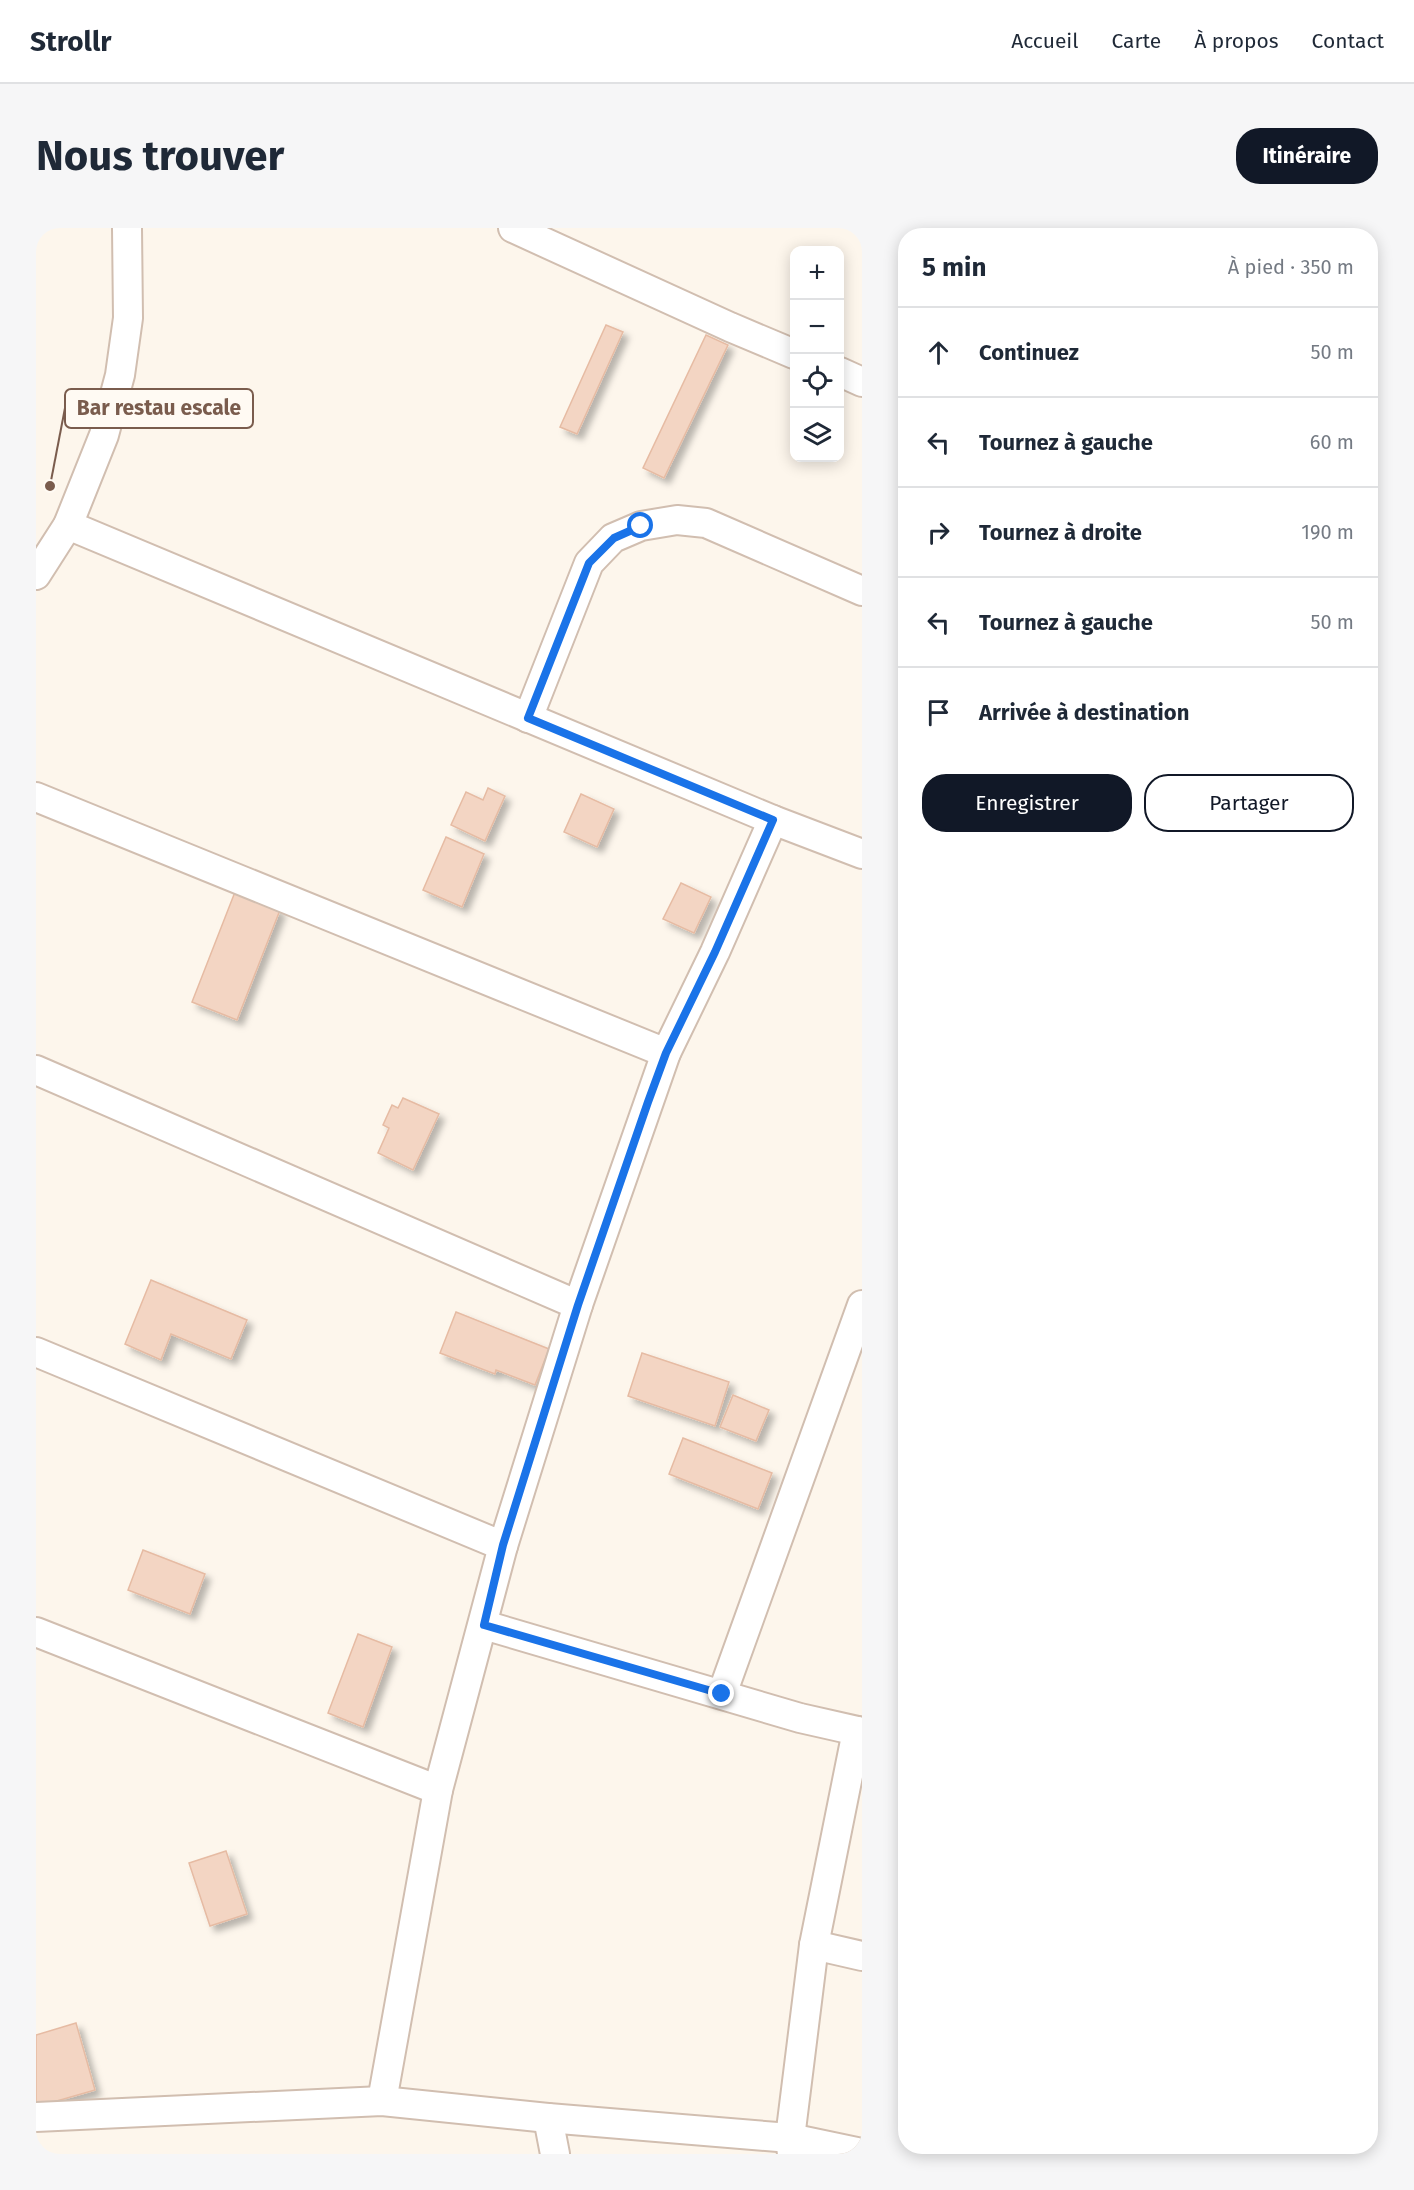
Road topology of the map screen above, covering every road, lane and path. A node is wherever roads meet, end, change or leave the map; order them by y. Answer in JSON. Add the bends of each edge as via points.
{"nodes":[{"id":1,"x":127,"y":228,"type":"edge"},
{"id":2,"x":513,"y":228,"type":"edge"},
{"id":3,"x":790,"y":352,"type":"edge"},
{"id":4,"x":844,"y":374,"type":"edge"},
{"id":5,"x":862,"y":382,"type":"edge"},
{"id":6,"x":68,"y":525,"type":"junction"},
{"id":7,"x":36,"y":575,"type":"edge"},
{"id":8,"x":862,"y":591,"type":"edge"},
{"id":9,"x":528,"y":718,"type":"junction"},
{"id":10,"x":36,"y":797,"type":"edge"},
{"id":11,"x":773,"y":820,"type":"junction"},
{"id":12,"x":862,"y":854,"type":"edge"},
{"id":13,"x":666,"y":1053,"type":"junction"},
{"id":14,"x":36,"y":1070,"type":"edge"},
{"id":15,"x":578,"y":1305,"type":"junction"},
{"id":16,"x":862,"y":1305,"type":"edge"},
{"id":17,"x":36,"y":1352,"type":"edge"},
{"id":18,"x":503,"y":1545,"type":"junction"},
{"id":19,"x":484,"y":1625,"type":"junction"},
{"id":20,"x":36,"y":1632,"type":"edge"},
{"id":21,"x":722,"y":1694,"type":"junction"},
{"id":22,"x":860,"y":1732,"type":"edge"},
{"id":23,"x":438,"y":1790,"type":"junction"},
{"id":24,"x":814,"y":1945,"type":"junction"},
{"id":25,"x":862,"y":1956,"type":"edge"},
{"id":26,"x":382,"y":2101,"type":"junction"},
{"id":27,"x":36,"y":2117,"type":"edge"},
{"id":28,"x":548,"y":2118,"type":"junction"},
{"id":29,"x":791,"y":2146,"type":"edge"},
{"id":30,"x":555,"y":2154,"type":"edge"},
{"id":31,"x":862,"y":2154,"type":"edge"}],
"edges":[{"from":1,"to":6,"type":"street","via":[[128,318],[120,375],[104,435]]},
{"from":2,"to":3,"type":"street"},
{"from":4,"to":5,"type":"street"},
{"from":6,"to":7,"type":"street"},
{"from":6,"to":9,"type":"street"},
{"from":8,"to":9,"type":"street","via":[[706,523],[677,520],[641,526],[614,538],[589,563]]},
{"from":9,"to":11,"type":"street"},
{"from":10,"to":13,"type":"street"},
{"from":11,"to":12,"type":"street"},
{"from":11,"to":13,"type":"street"},
{"from":13,"to":15,"type":"street"},
{"from":14,"to":15,"type":"street"},
{"from":15,"to":18,"type":"street"},
{"from":16,"to":21,"type":"street"},
{"from":17,"to":18,"type":"street"},
{"from":18,"to":19,"type":"street"},
{"from":19,"to":21,"type":"street"},
{"from":19,"to":23,"type":"street"},
{"from":20,"to":23,"type":"street"},
{"from":21,"to":22,"type":"street"},
{"from":22,"to":24,"type":"street"},
{"from":23,"to":26,"type":"street"},
{"from":24,"to":25,"type":"street"},
{"from":24,"to":29,"type":"street"},
{"from":26,"to":27,"type":"street"},
{"from":26,"to":28,"type":"street"},
{"from":28,"to":29,"type":"street"},
{"from":28,"to":30,"type":"street"},
{"from":29,"to":31,"type":"street"}]}
